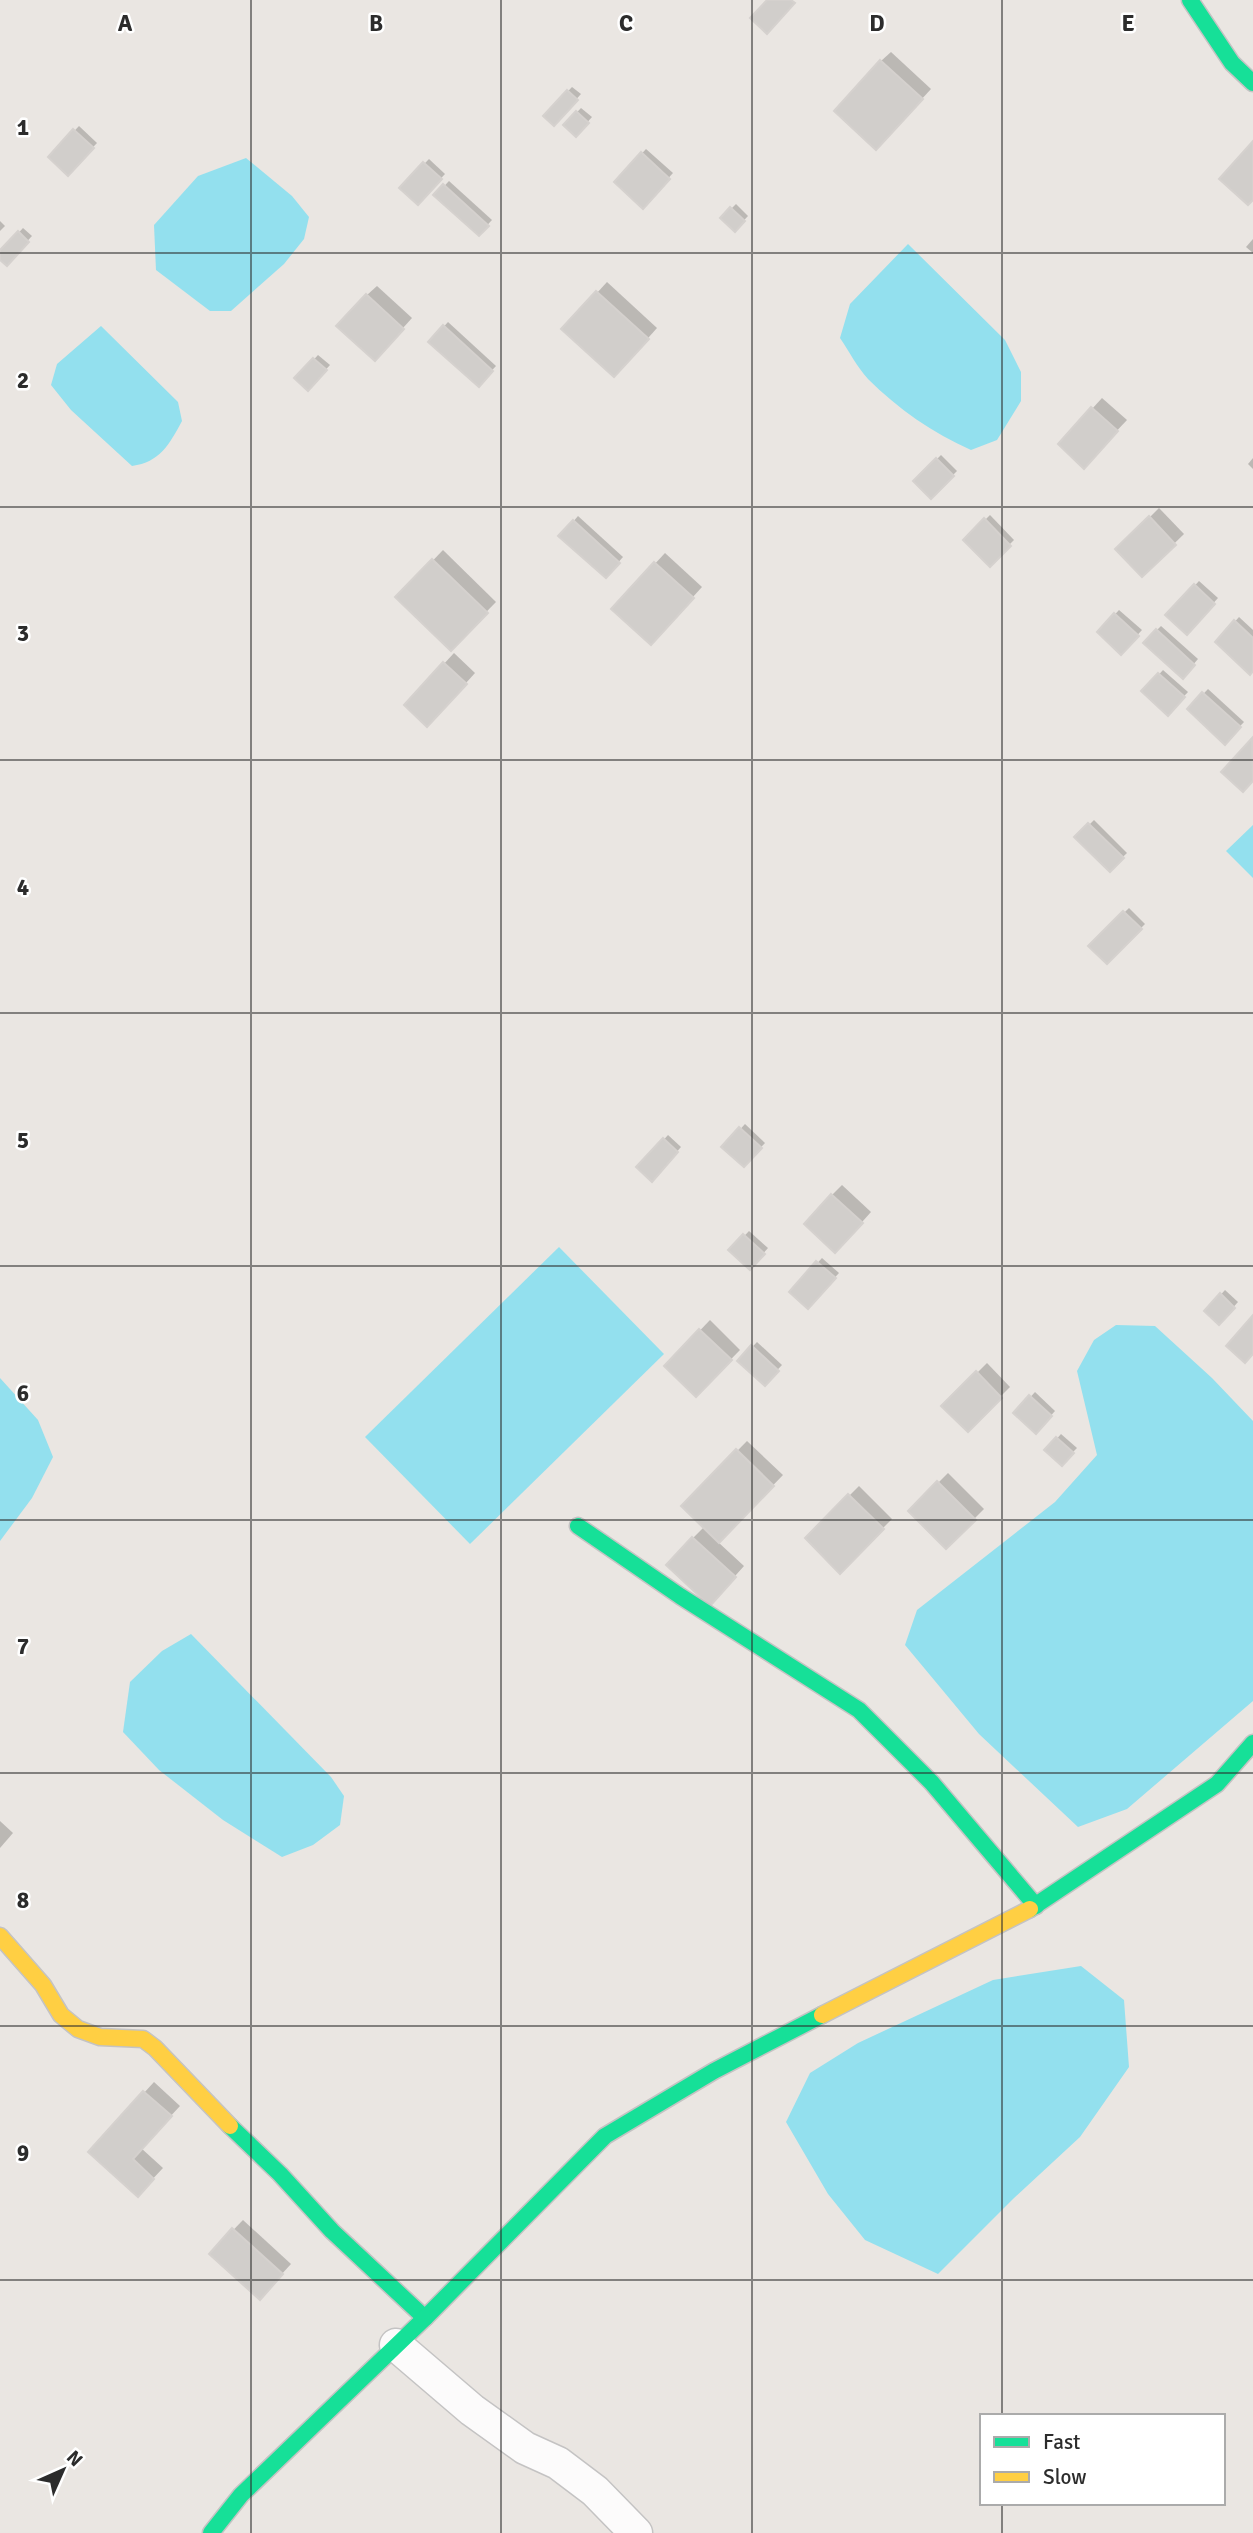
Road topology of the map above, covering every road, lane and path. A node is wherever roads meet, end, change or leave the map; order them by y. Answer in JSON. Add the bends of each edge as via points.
{"nodes":[{"id":1,"x":1190,"y":0,"type":"edge"},
{"id":2,"x":1253,"y":83,"type":"edge"},
{"id":3,"x":578,"y":1526,"type":"dead end"},
{"id":4,"x":1253,"y":1742,"type":"edge"},
{"id":5,"x":1036,"y":1906,"type":"junction"},
{"id":6,"x":0,"y":1936,"type":"edge"},
{"id":7,"x":425,"y":2318,"type":"junction"},
{"id":8,"x":396,"y":2345,"type":"junction"},
{"id":9,"x":211,"y":2533,"type":"edge"},
{"id":10,"x":636,"y":2533,"type":"edge"}],
"edges":[{"from":1,"to":2,"type":"street","via":[[1232,63]]},
{"from":3,"to":5,"type":"street","via":[[859,1710],[932,1783]]},
{"from":4,"to":5,"type":"street","via":[[1217,1784]]},
{"from":5,"to":7,"type":"street","via":[[714,2071],[605,2136]]},
{"from":6,"to":7,"type":"street","via":[[43,1985],[61,2015],[78,2029],[100,2037],[144,2039],[155,2048],[332,2231]]},
{"from":7,"to":8,"type":"street"},
{"from":8,"to":9,"type":"street","via":[[241,2495]]},
{"from":8,"to":10,"type":"street","via":[[472,2410],[595,2491]]}]}
